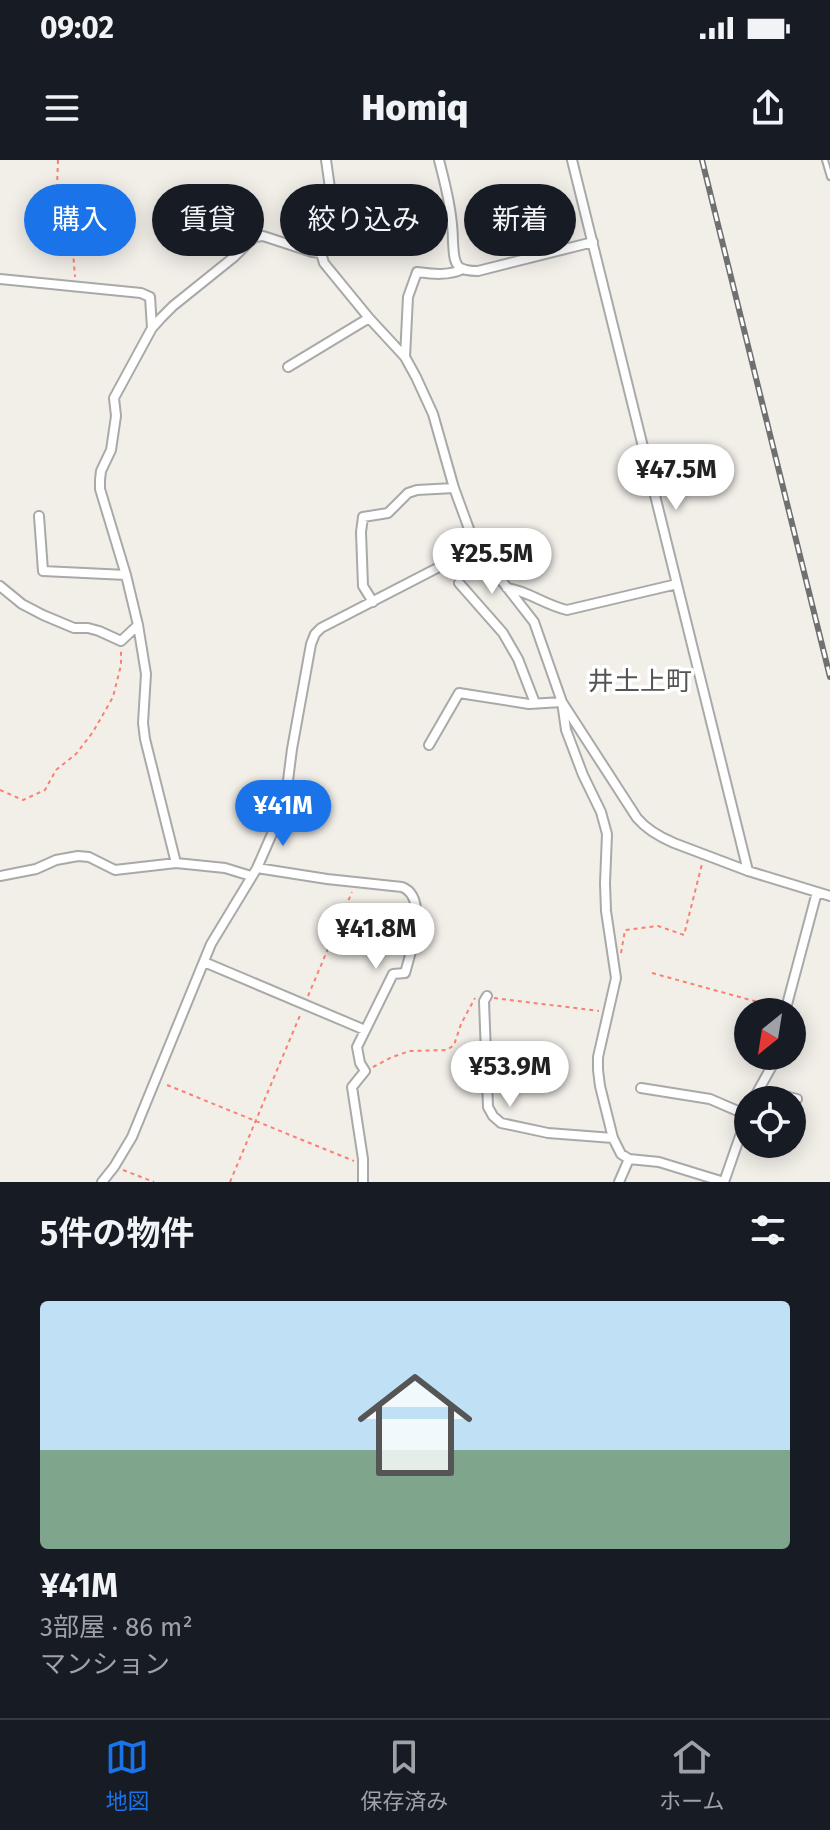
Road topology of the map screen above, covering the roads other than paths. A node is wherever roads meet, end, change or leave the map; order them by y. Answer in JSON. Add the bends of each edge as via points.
{"nodes":[{"id":1,"x":326,"y":160,"type":"edge"},
{"id":2,"x":439,"y":160,"type":"edge"},
{"id":3,"x":572,"y":160,"type":"edge"},
{"id":4,"x":825,"y":160,"type":"edge"},
{"id":5,"x":830,"y":177,"type":"edge"},
{"id":6,"x":329,"y":184,"type":"edge"},
{"id":7,"x":280,"y":242,"type":"edge"},
{"id":8,"x":593,"y":242,"type":"junction"},
{"id":9,"x":322,"y":256,"type":"edge"},
{"id":10,"x":463,"y":269,"type":"junction"},
{"id":11,"x":0,"y":279,"type":"edge"},
{"id":12,"x":369,"y":318,"type":"junction"},
{"id":13,"x":152,"y":328,"type":"junction"},
{"id":14,"x":405,"y":357,"type":"junction"},
{"id":15,"x":288,"y":367,"type":"dead end"},
{"id":16,"x":454,"y":488,"type":"junction"},
{"id":17,"x":39,"y":516,"type":"dead end"},
{"id":18,"x":476,"y":548,"type":"junction"},
{"id":19,"x":126,"y":575,"type":"junction"},
{"id":20,"x":459,"y":583,"type":"dead end"},
{"id":21,"x":677,"y":584,"type":"junction"},
{"id":22,"x":0,"y":586,"type":"edge"},
{"id":23,"x":507,"y":588,"type":"junction"},
{"id":24,"x":373,"y":602,"type":"junction"},
{"id":25,"x":138,"y":625,"type":"junction"},
{"id":26,"x":562,"y":702,"type":"junction"},
{"id":27,"x":535,"y":703,"type":"junction"},
{"id":28,"x":429,"y":745,"type":"dead end"},
{"id":29,"x":176,"y":863,"type":"junction"},
{"id":30,"x":257,"y":868,"type":"junction"},
{"id":31,"x":748,"y":871,"type":"junction"},
{"id":32,"x":0,"y":876,"type":"edge"},
{"id":33,"x":251,"y":876,"type":"junction"},
{"id":34,"x":817,"y":892,"type":"junction"},
{"id":35,"x":830,"y":896,"type":"edge"},
{"id":36,"x":204,"y":962,"type":"junction"},
{"id":37,"x":487,"y":996,"type":"dead end"},
{"id":38,"x":788,"y":998,"type":"edge"},
{"id":39,"x":365,"y":1030,"type":"junction"},
{"id":40,"x":641,"y":1088,"type":"dead end"},
{"id":41,"x":734,"y":1108,"type":"edge"},
{"id":42,"x":613,"y":1138,"type":"junction"},
{"id":43,"x":734,"y":1157,"type":"edge"},
{"id":44,"x":629,"y":1159,"type":"junction"},
{"id":45,"x":102,"y":1182,"type":"edge"},
{"id":46,"x":363,"y":1182,"type":"edge"},
{"id":47,"x":619,"y":1182,"type":"edge"},
{"id":48,"x":724,"y":1182,"type":"edge"}],
"edges":[{"from":1,"to":6,"type":"street"},
{"from":2,"to":10,"type":"street","via":[[454,256]]},
{"from":3,"to":8,"type":"street"},
{"from":4,"to":5,"type":"lane"},
{"from":7,"to":13,"type":"street","via":[[255,237]]},
{"from":8,"to":10,"type":"street","via":[[478,271]]},
{"from":8,"to":21,"type":"street"},
{"from":9,"to":12,"type":"street"},
{"from":10,"to":14,"type":"street","via":[[417,272],[408,297]]},
{"from":11,"to":13,"type":"street","via":[[141,293],[152,301]]},
{"from":12,"to":14,"type":"street"},
{"from":12,"to":15,"type":"street"},
{"from":13,"to":19,"type":"street","via":[[114,398],[111,450],[100,480]]},
{"from":14,"to":16,"type":"street","via":[[433,414]]},
{"from":16,"to":18,"type":"street"},
{"from":16,"to":24,"type":"street","via":[[417,490],[388,513],[363,517],[363,586]]},
{"from":17,"to":19,"type":"street","via":[[43,571]]},
{"from":18,"to":23,"type":"street"},
{"from":18,"to":24,"type":"street"},
{"from":19,"to":25,"type":"street"},
{"from":20,"to":27,"type":"street","via":[[503,633]]},
{"from":21,"to":23,"type":"street","via":[[567,610]]},
{"from":21,"to":31,"type":"street"},
{"from":22,"to":25,"type":"street","via":[[22,604],[74,628],[121,641]]},
{"from":23,"to":26,"type":"street","via":[[534,622]]},
{"from":24,"to":30,"type":"street","via":[[315,634],[285,804]]},
{"from":25,"to":29,"type":"street","via":[[146,674],[145,739]]},
{"from":26,"to":27,"type":"street"},
{"from":26,"to":31,"type":"street","via":[[643,825],[662,838]]},
{"from":26,"to":42,"type":"street","via":[[566,730],[607,834],[606,911],[616,978],[598,1070]]},
{"from":27,"to":28,"type":"street","via":[[459,693]]},
{"from":29,"to":32,"type":"street","via":[[115,870],[78,856]]},
{"from":29,"to":33,"type":"street"},
{"from":30,"to":33,"type":"street"},
{"from":30,"to":39,"type":"street","via":[[402,887],[415,899],[415,936],[405,973],[393,974]]},
{"from":31,"to":34,"type":"street"},
{"from":33,"to":36,"type":"street"},
{"from":34,"to":35,"type":"street"},
{"from":34,"to":38,"type":"street"},
{"from":36,"to":39,"type":"street"},
{"from":36,"to":45,"type":"street","via":[[132,1137]]},
{"from":37,"to":42,"type":"street","via":[[488,1107],[493,1116],[501,1123],[548,1133]]},
{"from":39,"to":46,"type":"street","via":[[357,1047],[365,1071],[352,1087]]},
{"from":40,"to":41,"type":"street","via":[[710,1099]]},
{"from":42,"to":44,"type":"street"},
{"from":43,"to":48,"type":"street"},
{"from":44,"to":47,"type":"street"},
{"from":44,"to":48,"type":"street","via":[[659,1162]]}]}
